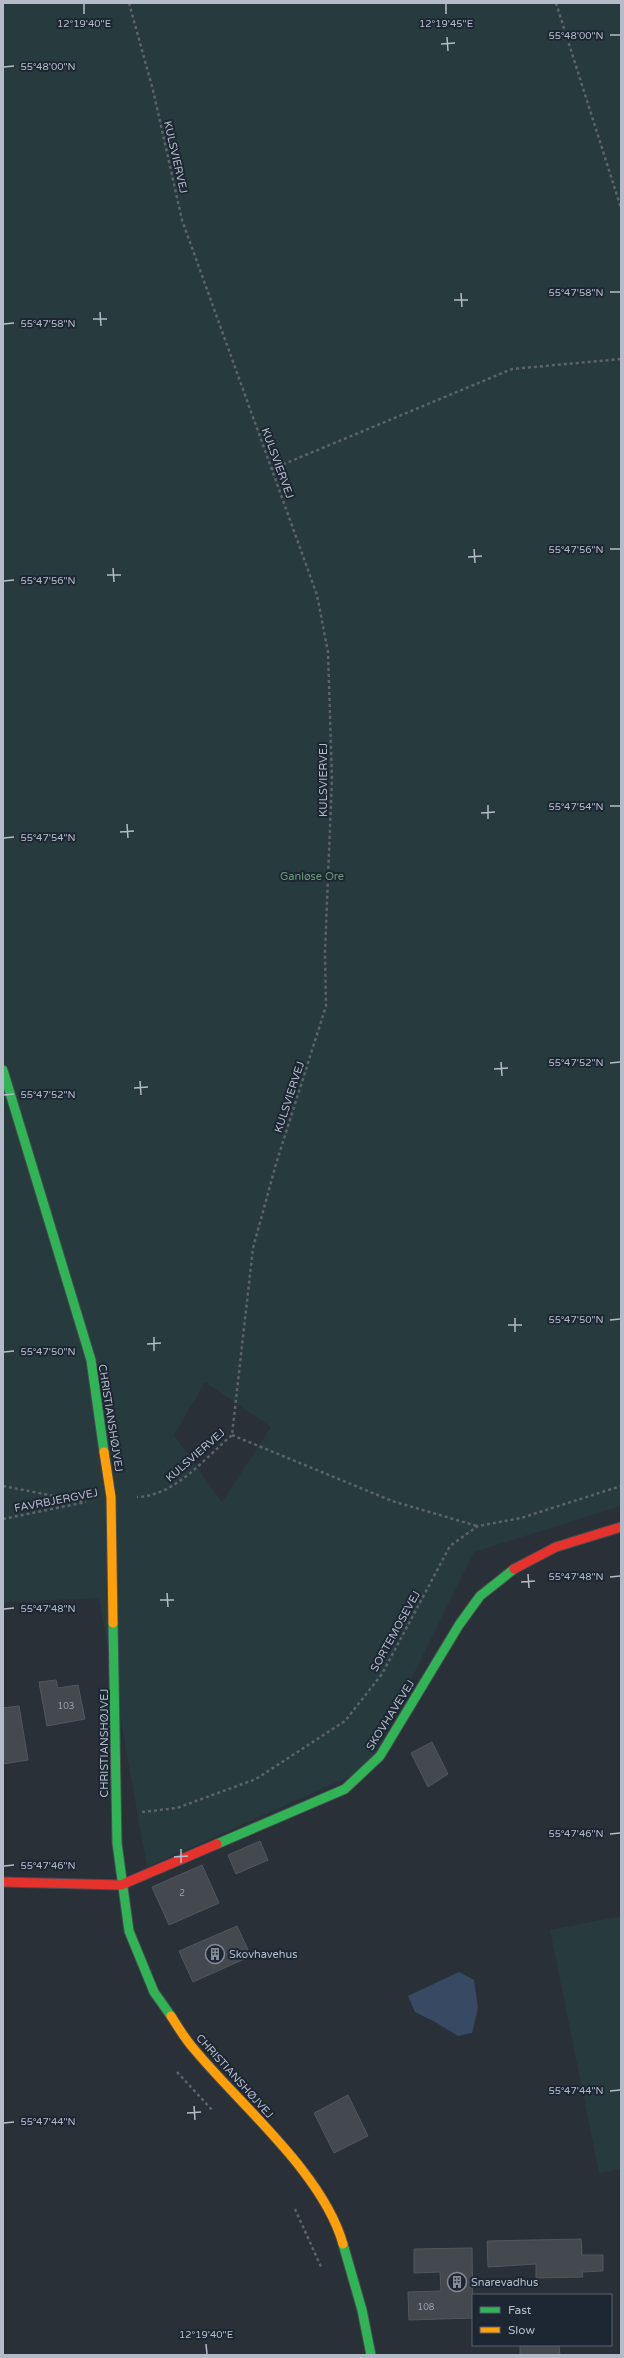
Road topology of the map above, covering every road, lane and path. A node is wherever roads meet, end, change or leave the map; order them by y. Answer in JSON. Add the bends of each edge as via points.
{"nodes":[{"id":1,"x":129,"y":3,"type":"edge"},
{"id":2,"x":556,"y":3,"type":"edge"},
{"id":3,"x":621,"y":208,"type":"edge"},
{"id":4,"x":621,"y":359,"type":"edge"},
{"id":5,"x":272,"y":469,"type":"junction"},
{"id":6,"x":3,"y":1070,"type":"edge"},
{"id":7,"x":232,"y":1435,"type":"junction"},
{"id":8,"x":3,"y":1486,"type":"edge"},
{"id":9,"x":621,"y":1486,"type":"edge"},
{"id":10,"x":111,"y":1497,"type":"junction"},
{"id":11,"x":86,"y":1502,"type":"junction"},
{"id":12,"x":3,"y":1519,"type":"edge"},
{"id":13,"x":478,"y":1526,"type":"junction"},
{"id":14,"x":621,"y":1527,"type":"edge"},
{"id":15,"x":116,"y":1816,"type":"junction"},
{"id":16,"x":3,"y":1882,"type":"edge"},
{"id":17,"x":121,"y":1885,"type":"junction"},
{"id":18,"x":371,"y":2355,"type":"edge"}],
"edges":[{"from":1,"to":5,"type":"path","name":"KULSVIERVEJ","via":[[153,90],[182,220]]},
{"from":2,"to":3,"type":"path"},
{"from":4,"to":5,"type":"path","via":[[512,369]]},
{"from":5,"to":7,"type":"path","name":"KULSVIERVEJ","via":[[317,595],[328,652],[332,779],[325,952],[326,1006],[276,1164],[253,1248]]},
{"from":6,"to":10,"type":"street","name":"CHRISTIANSHØJVEJ","via":[[91,1360]]},
{"from":7,"to":10,"type":"path","name":"KULSVIERVEJ","via":[[171,1488],[146,1496]]},
{"from":7,"to":13,"type":"path","via":[[392,1501]]},
{"from":8,"to":11,"type":"path"},
{"from":9,"to":13,"type":"path","name":"SORTEMOSEVEJ","via":[[521,1518]]},
{"from":10,"to":11,"type":"path","name":"FAVRBJERGVEJ"},
{"from":10,"to":15,"type":"street","name":"CHRISTIANSHØJVEJ"},
{"from":11,"to":12,"type":"path","name":"FAVRBJERGVEJ"},
{"from":13,"to":15,"type":"path","name":"SORTEMOSEVEJ","via":[[450,1546],[382,1674],[345,1721],[256,1779],[177,1808]]},
{"from":14,"to":17,"type":"street","name":"SKOVHAVEVEJ","via":[[556,1547],[514,1569],[480,1596],[459,1625],[380,1756],[345,1790]]},
{"from":15,"to":17,"type":"street","name":"CHRISTIANSHØJVEJ"},
{"from":16,"to":17,"type":"street"},
{"from":17,"to":18,"type":"street","name":"CHRISTIANSHØJVEJ","via":[[129,1931],[154,1992],[193,2048],[292,2157],[338,2226],[362,2310]]}]}
